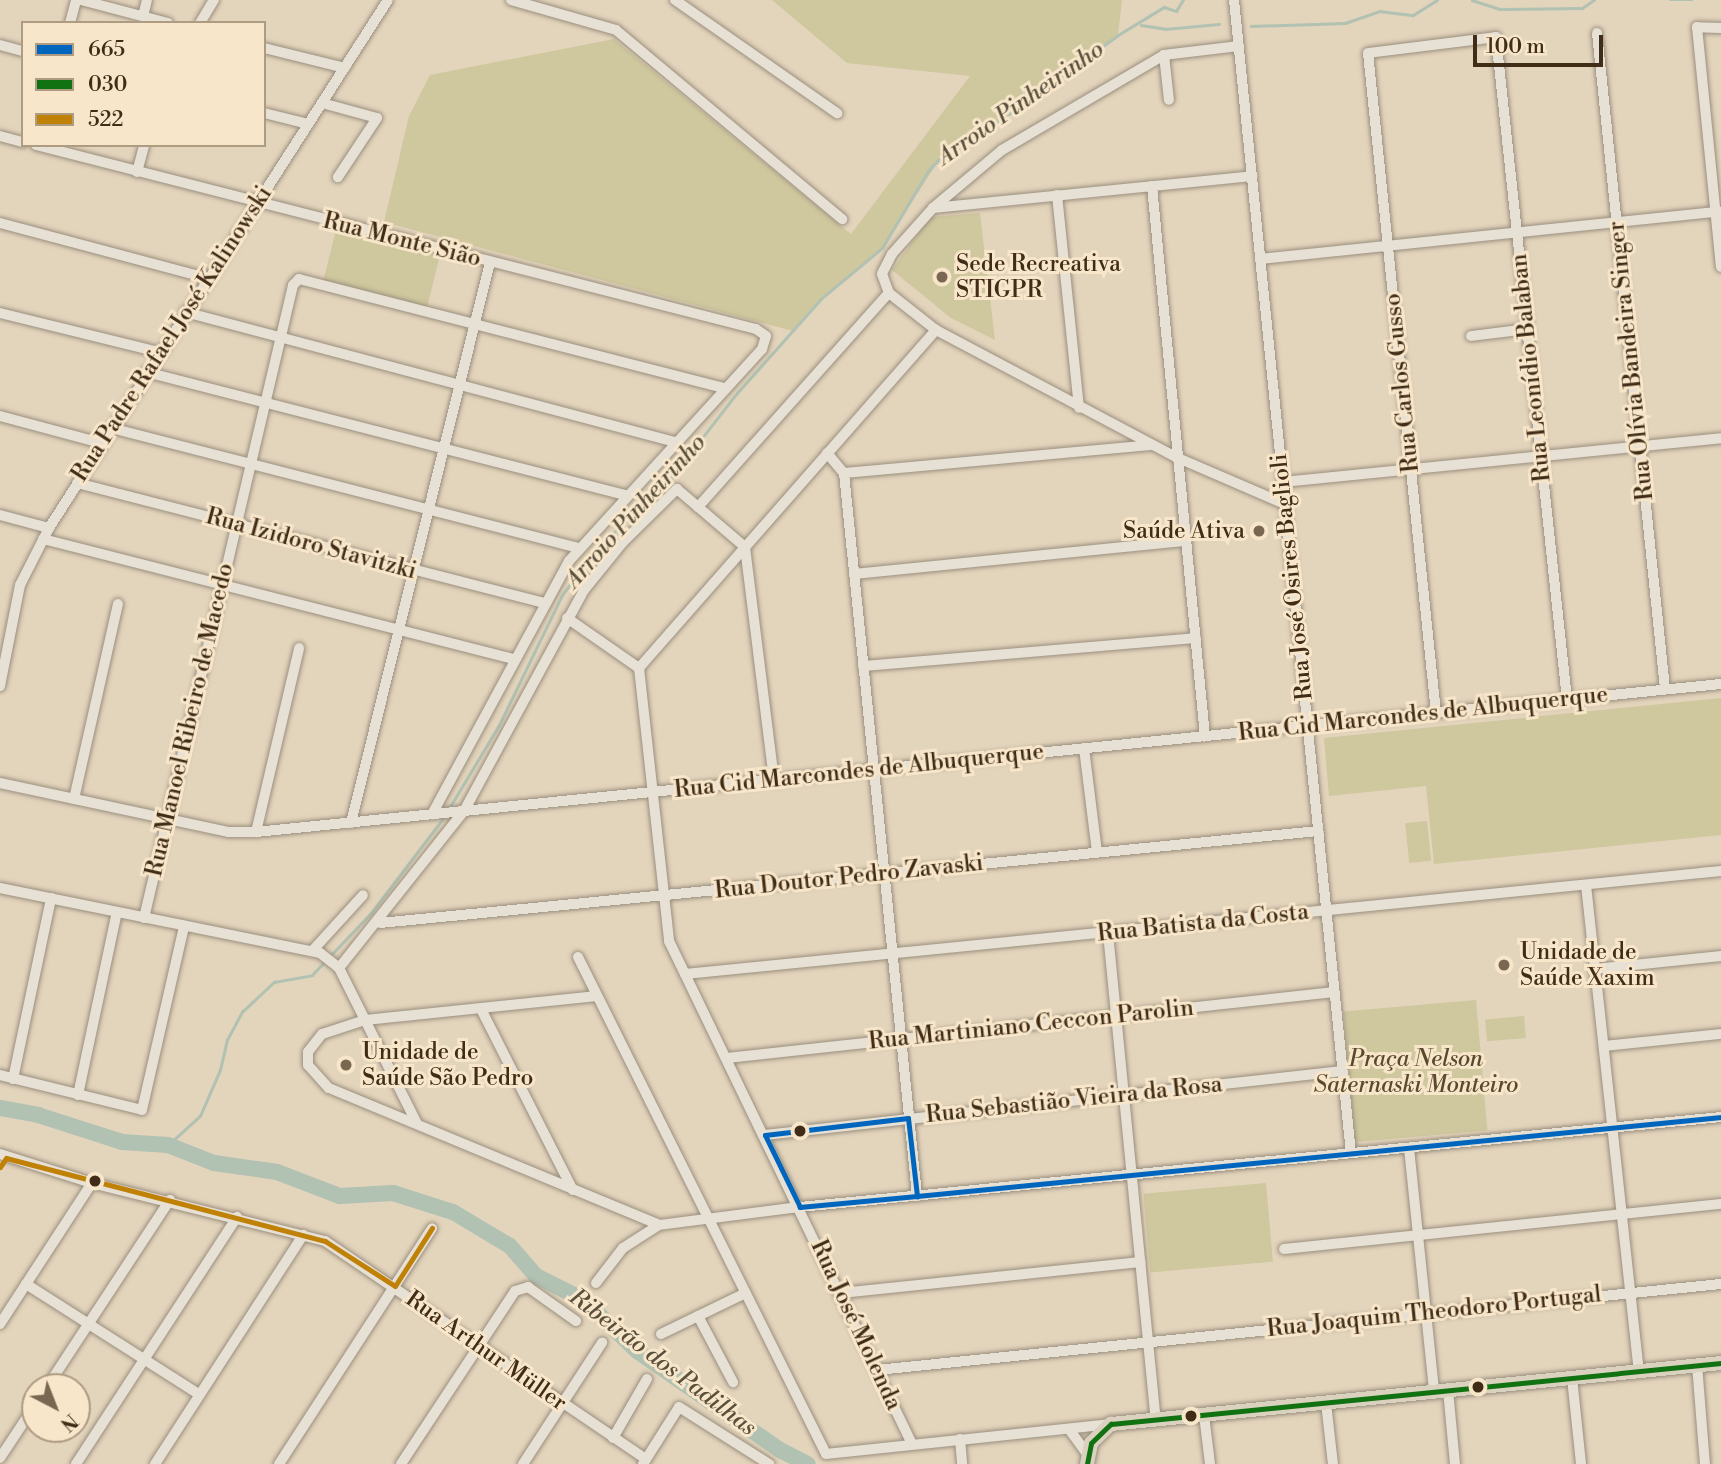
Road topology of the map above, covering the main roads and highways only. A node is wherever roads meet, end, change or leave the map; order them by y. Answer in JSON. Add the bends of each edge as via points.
{"nodes":[{"id":1,"x":1721,"y":1363,"type":"edge"},
{"id":2,"x":1087,"y":1459,"type":"edge"}],
"edges":[{"from":1,"to":2,"type":"main road","via":[[1111,1424],[1091,1443]]}]}
